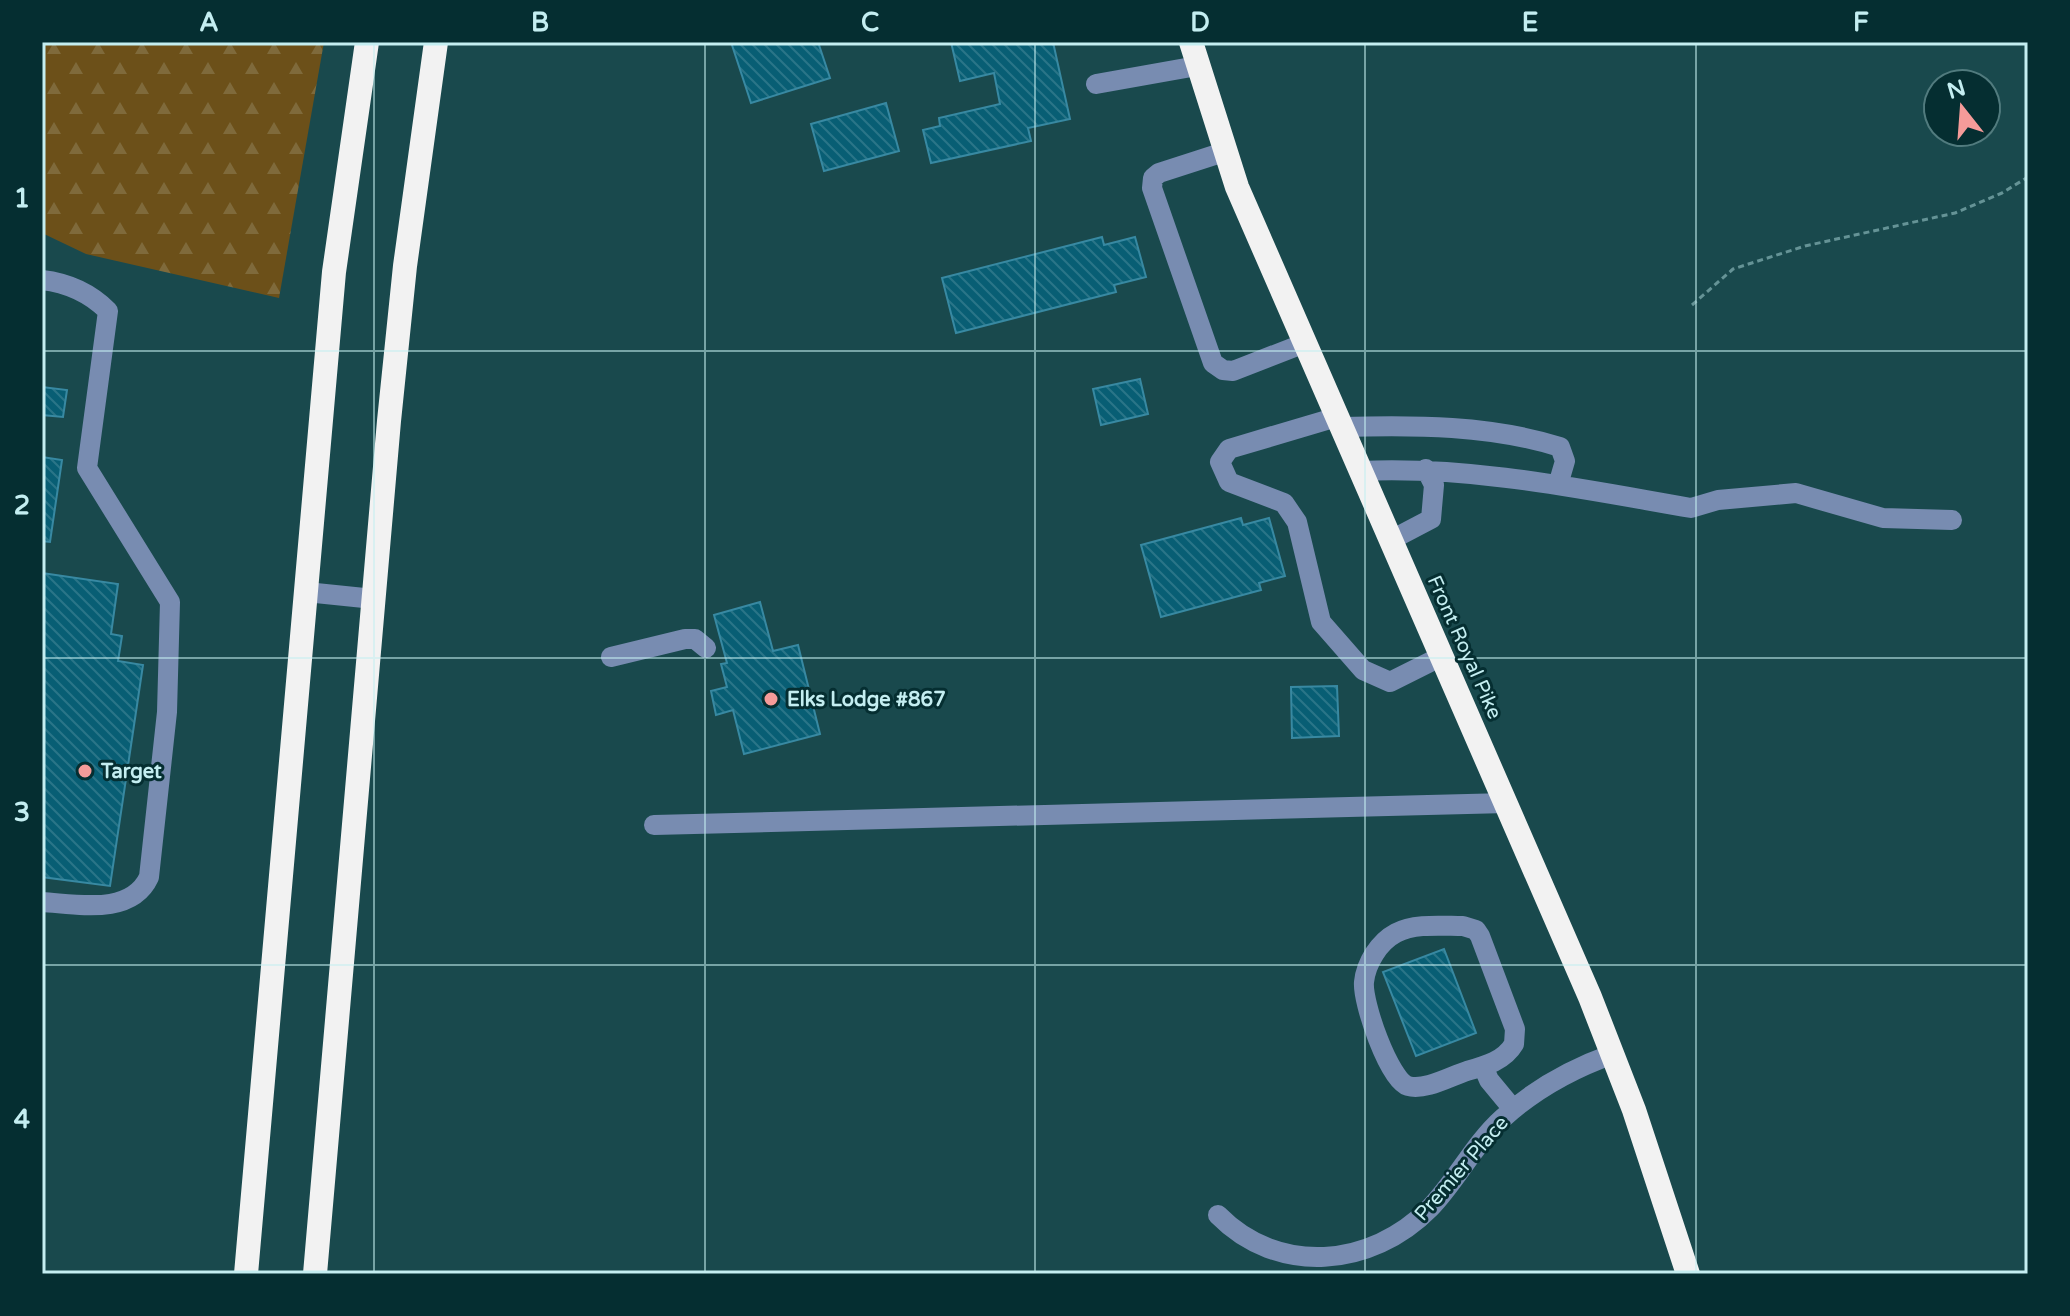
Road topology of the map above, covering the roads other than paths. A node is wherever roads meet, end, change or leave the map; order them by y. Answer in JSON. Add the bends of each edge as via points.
{"nodes":[{"id":1,"x":367,"y":42,"type":"edge"},
{"id":2,"x":436,"y":42,"type":"edge"},
{"id":3,"x":1191,"y":42,"type":"edge"},
{"id":4,"x":1197,"y":66,"type":"junction"},
{"id":5,"x":1096,"y":84,"type":"dead end"},
{"id":6,"x":1224,"y":152,"type":"junction"},
{"id":7,"x":42,"y":280,"type":"edge"},
{"id":8,"x":1305,"y":343,"type":"junction"},
{"id":9,"x":1340,"y":422,"type":"junction"},
{"id":10,"x":1426,"y":469,"type":"junction"},
{"id":11,"x":1361,"y":471,"type":"junction"},
{"id":12,"x":1558,"y":485,"type":"junction"},
{"id":13,"x":1952,"y":520,"type":"dead end"},
{"id":14,"x":1391,"y":540,"type":"junction"},
{"id":15,"x":306,"y":592,"type":"junction"},
{"id":16,"x":374,"y":599,"type":"junction"},
{"id":17,"x":706,"y":648,"type":"dead end"},
{"id":18,"x":1442,"y":656,"type":"junction"},
{"id":19,"x":611,"y":657,"type":"dead end"},
{"id":20,"x":1507,"y":803,"type":"junction"},
{"id":21,"x":654,"y":825,"type":"dead end"},
{"id":22,"x":42,"y":902,"type":"edge"},
{"id":23,"x":1613,"y":1054,"type":"junction"},
{"id":24,"x":1483,"y":1066,"type":"junction"},
{"id":25,"x":1513,"y":1109,"type":"junction"},
{"id":26,"x":1218,"y":1215,"type":"dead end"},
{"id":27,"x":246,"y":1274,"type":"edge"},
{"id":28,"x":315,"y":1274,"type":"edge"},
{"id":29,"x":1688,"y":1274,"type":"edge"}],
"edges":[{"from":1,"to":15,"type":"highway","via":[[334,272]]},
{"from":2,"to":16,"type":"highway","via":[[405,266]]},
{"from":3,"to":4,"type":"highway","name":"Front Royal Pike"},
{"from":4,"to":5,"type":"street"},
{"from":4,"to":6,"type":"highway","name":"Front Royal Pike"},
{"from":6,"to":8,"type":"highway","name":"Front Royal Pike"},
{"from":6,"to":8,"type":"street","via":[[1159,173],[1152,188],[1213,363],[1233,371]]},
{"from":7,"to":22,"type":"street","via":[[68,285],[108,311],[87,468],[170,602],[167,712],[149,877],[139,892],[117,903]]},
{"from":8,"to":9,"type":"highway","name":"Front Royal Pike"},
{"from":9,"to":11,"type":"highway","name":"Front Royal Pike"},
{"from":9,"to":12,"type":"street","via":[[1526,436],[1560,447],[1565,461]]},
{"from":9,"to":18,"type":"street","via":[[1229,449],[1220,462],[1229,482],[1284,503],[1297,522],[1321,622],[1363,670],[1390,682]]},
{"from":10,"to":11,"type":"street"},
{"from":10,"to":12,"type":"street"},
{"from":10,"to":14,"type":"street","via":[[1434,485],[1431,519]]},
{"from":11,"to":14,"type":"highway","name":"Front Royal Pike"},
{"from":12,"to":13,"type":"street","via":[[1691,508],[1718,500],[1796,493],[1883,518]]},
{"from":14,"to":18,"type":"highway","name":"Front Royal Pike"},
{"from":15,"to":16,"type":"street"},
{"from":15,"to":27,"type":"highway"},
{"from":16,"to":28,"type":"highway"},
{"from":17,"to":19,"type":"street","via":[[699,640],[685,639]]},
{"from":18,"to":20,"type":"highway","name":"Front Royal Pike"},
{"from":20,"to":21,"type":"street"},
{"from":20,"to":23,"type":"highway","name":"Front Royal Pike"},
{"from":23,"to":25,"type":"street","name":"Premier Place","via":[[1556,1078]]},
{"from":23,"to":29,"type":"highway","name":"Front Royal Pike"},
{"from":24,"to":24,"type":"street","via":[[1510,1050],[1516,1036],[1480,936],[1463,926],[1410,928],[1394,934],[1374,954],[1364,985],[1395,1077],[1408,1086],[1421,1086]]},
{"from":24,"to":25,"type":"street"},
{"from":25,"to":26,"type":"street","name":"Premier Place","via":[[1429,1209],[1371,1248],[1322,1259],[1287,1255],[1254,1244]]}]}
